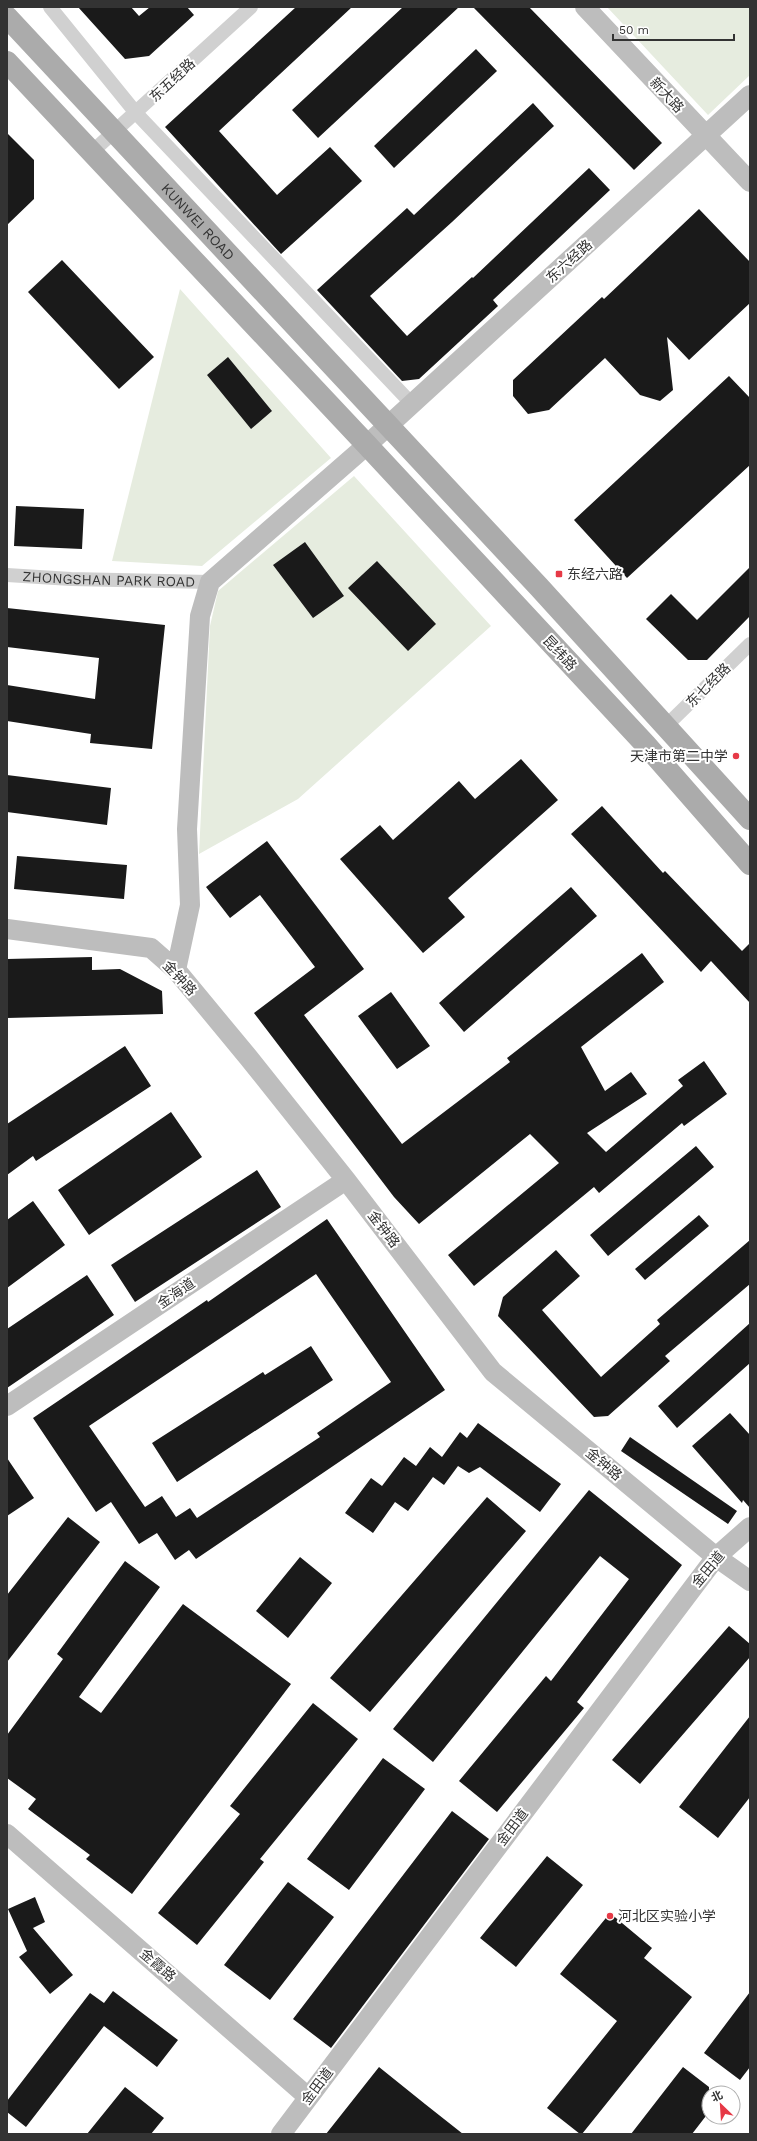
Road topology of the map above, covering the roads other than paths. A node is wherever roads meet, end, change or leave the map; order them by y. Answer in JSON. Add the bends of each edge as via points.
{"nodes":[{"id":1,"x":50,"y":7,"type":"edge"},
{"id":2,"x":251,"y":7,"type":"edge"},
{"id":3,"x":585,"y":7,"type":"edge"},
{"id":4,"x":7,"y":17,"type":"edge"},
{"id":5,"x":7,"y":62,"type":"edge"},
{"id":6,"x":750,"y":95,"type":"edge"},
{"id":7,"x":136,"y":113,"type":"junction"},
{"id":8,"x":114,"y":133,"type":"junction"},
{"id":9,"x":706,"y":136,"type":"junction"},
{"id":10,"x":93,"y":151,"type":"junction"},
{"id":11,"x":750,"y":182,"type":"edge"},
{"id":12,"x":412,"y":404,"type":"junction"},
{"id":13,"x":388,"y":426,"type":"junction"},
{"id":14,"x":368,"y":445,"type":"junction"},
{"id":15,"x":7,"y":575,"type":"edge"},
{"id":16,"x":210,"y":582,"type":"junction"},
{"id":17,"x":750,"y":644,"type":"edge"},
{"id":18,"x":666,"y":726,"type":"junction"},
{"id":19,"x":750,"y":819,"type":"edge"},
{"id":20,"x":750,"y":864,"type":"edge"},
{"id":21,"x":7,"y":929,"type":"edge"},
{"id":22,"x":176,"y":970,"type":"junction"},
{"id":23,"x":346,"y":1180,"type":"junction"},
{"id":24,"x":7,"y":1406,"type":"edge"},
{"id":25,"x":750,"y":1527,"type":"edge"},
{"id":26,"x":716,"y":1557,"type":"junction"},
{"id":27,"x":750,"y":1581,"type":"edge"},
{"id":28,"x":7,"y":1834,"type":"edge"},
{"id":29,"x":308,"y":2097,"type":"junction"},
{"id":30,"x":281,"y":2134,"type":"edge"}],
"edges":[{"from":1,"to":7,"type":"street"},
{"from":2,"to":7,"type":"street","name":"东五经路"},
{"from":3,"to":9,"type":"street","name":"新大路"},
{"from":4,"to":8,"type":"main road","name":"KUNWEI ROAD"},
{"from":5,"to":10,"type":"main road","name":"KUNWEI ROAD"},
{"from":6,"to":9,"type":"street","name":"东六经路"},
{"from":7,"to":8,"type":"street","name":"东五经路"},
{"from":7,"to":12,"type":"street"},
{"from":8,"to":10,"type":"street","name":"东五经路"},
{"from":8,"to":13,"type":"main road","name":"KUNWEI ROAD"},
{"from":9,"to":11,"type":"street","name":"新大路"},
{"from":9,"to":12,"type":"street","name":"东六经路"},
{"from":10,"to":14,"type":"main road","name":"KUNWEI ROAD"},
{"from":12,"to":13,"type":"street","name":"东六经路"},
{"from":13,"to":14,"type":"street","name":"东六经路"},
{"from":13,"to":18,"type":"main road","name":"昆纬路"},
{"from":14,"to":16,"type":"street","name":"东六经路"},
{"from":14,"to":20,"type":"main road","name":"昆纬路","via":[[646,745]]},
{"from":15,"to":16,"type":"street","name":"ZHONGSHAN PARK ROAD"},
{"from":16,"to":22,"type":"street","via":[[200,616],[199,632],[187,829],[190,905]]},
{"from":17,"to":18,"type":"street","name":"东七经路"},
{"from":18,"to":19,"type":"main road","name":"昆纬路"},
{"from":21,"to":22,"type":"street","name":"金钟路","via":[[151,948]]},
{"from":22,"to":23,"type":"street","name":"金钟路"},
{"from":23,"to":24,"type":"street","name":"金海道"},
{"from":23,"to":26,"type":"street","name":"金钟路","via":[[493,1372]]},
{"from":25,"to":26,"type":"street","name":"金田道"},
{"from":26,"to":27,"type":"street","name":"金钟路"},
{"from":26,"to":29,"type":"street","name":"金田道"},
{"from":28,"to":29,"type":"street","name":"金霞路"},
{"from":29,"to":30,"type":"street","name":"金田道"}]}
